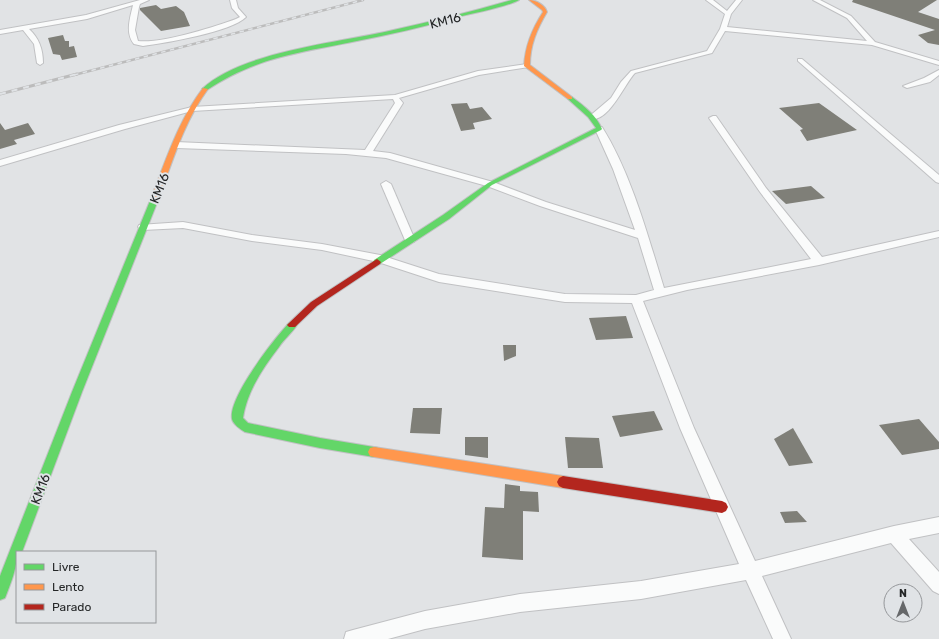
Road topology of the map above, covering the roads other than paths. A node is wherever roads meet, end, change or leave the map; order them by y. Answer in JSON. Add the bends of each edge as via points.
{"nodes":[{"id":1,"x":146,"y":0,"type":"edge"},
{"id":2,"x":234,"y":0,"type":"edge"},
{"id":3,"x":518,"y":0,"type":"edge"},
{"id":4,"x":531,"y":0,"type":"edge"},
{"id":5,"x":709,"y":0,"type":"edge"},
{"id":6,"x":739,"y":0,"type":"edge"},
{"id":7,"x":816,"y":0,"type":"edge"},
{"id":8,"x":137,"y":3,"type":"junction"},
{"id":9,"x":728,"y":14,"type":"junction"},
{"id":10,"x":25,"y":29,"type":"junction"},
{"id":11,"x":723,"y":29,"type":"junction"},
{"id":12,"x":0,"y":32,"type":"edge"},
{"id":13,"x":873,"y":42,"type":"junction"},
{"id":14,"x":800,"y":60,"type":"dead end"},
{"id":15,"x":40,"y":63,"type":"dead end"},
{"id":16,"x":939,"y":63,"type":"edge"},
{"id":17,"x":528,"y":66,"type":"junction"},
{"id":18,"x":939,"y":72,"type":"edge"},
{"id":19,"x":907,"y":86,"type":"dead end"},
{"id":20,"x":395,"y":97,"type":"junction"},
{"id":21,"x":192,"y":109,"type":"junction"},
{"id":22,"x":594,"y":117,"type":"junction"},
{"id":23,"x":713,"y":118,"type":"dead end"},
{"id":24,"x":599,"y":128,"type":"junction"},
{"id":25,"x":176,"y":146,"type":"junction"},
{"id":26,"x":368,"y":153,"type":"junction"},
{"id":27,"x":0,"y":163,"type":"edge"},
{"id":28,"x":939,"y":180,"type":"edge"},
{"id":29,"x":386,"y":184,"type":"dead end"},
{"id":30,"x":490,"y":184,"type":"junction"},
{"id":31,"x":143,"y":227,"type":"junction"},
{"id":32,"x":939,"y":234,"type":"edge"},
{"id":33,"x":643,"y":236,"type":"junction"},
{"id":34,"x":410,"y":240,"type":"junction"},
{"id":35,"x":380,"y":259,"type":"junction"},
{"id":36,"x":819,"y":261,"type":"junction"},
{"id":37,"x":660,"y":292,"type":"junction"},
{"id":38,"x":636,"y":299,"type":"junction"},
{"id":39,"x":722,"y":507,"type":"junction"},
{"id":40,"x":939,"y":525,"type":"edge"},
{"id":41,"x":894,"y":534,"type":"junction"},
{"id":42,"x":16,"y":551,"type":"edge"},
{"id":43,"x":16,"y":552,"type":"edge"},
{"id":44,"x":750,"y":571,"type":"junction"},
{"id":45,"x":939,"y":585,"type":"edge"},
{"id":46,"x":0,"y":593,"type":"edge"},
{"id":47,"x":353,"y":639,"type":"edge"},
{"id":48,"x":782,"y":639,"type":"edge"}],
"edges":[{"from":1,"to":8,"type":"street"},
{"from":2,"to":8,"type":"street","via":[[242,17],[239,21],[143,44],[136,43],[132,38],[133,13]]},
{"from":3,"to":21,"type":"street","name":"KM16","via":[[444,21],[266,60],[217,81],[206,89]]},
{"from":4,"to":17,"type":"street","via":[[545,12],[531,34]]},
{"from":5,"to":9,"type":"street"},
{"from":6,"to":9,"type":"street"},
{"from":7,"to":13,"type":"street","via":[[853,20]]},
{"from":8,"to":10,"type":"street"},
{"from":9,"to":11,"type":"street"},
{"from":10,"to":12,"type":"street"},
{"from":10,"to":15,"type":"street","via":[[34,36],[39,47]]},
{"from":11,"to":13,"type":"street"},
{"from":11,"to":22,"type":"street","via":[[710,52],[633,72],[624,80],[622,89],[613,102]]},
{"from":13,"to":16,"type":"street"},
{"from":14,"to":28,"type":"street"},
{"from":17,"to":20,"type":"street","via":[[478,73]]},
{"from":17,"to":22,"type":"street"},
{"from":18,"to":19,"type":"street","via":[[927,80]]},
{"from":20,"to":21,"type":"street"},
{"from":20,"to":26,"type":"street","via":[[399,102]]},
{"from":21,"to":25,"type":"street","name":"KM16"},
{"from":21,"to":27,"type":"street","via":[[122,126]]},
{"from":22,"to":24,"type":"street"},
{"from":23,"to":36,"type":"street","via":[[763,190]]},
{"from":24,"to":30,"type":"street"},
{"from":24,"to":33,"type":"street","via":[[618,165]]},
{"from":25,"to":26,"type":"street"},
{"from":25,"to":31,"type":"street","name":"KM16"},
{"from":26,"to":30,"type":"street","via":[[407,160]]},
{"from":29,"to":34,"type":"street"},
{"from":30,"to":33,"type":"street"},
{"from":30,"to":34,"type":"street"},
{"from":31,"to":35,"type":"street","via":[[183,225]]},
{"from":31,"to":42,"type":"street","name":"KM16"},
{"from":32,"to":36,"type":"street"},
{"from":33,"to":37,"type":"street"},
{"from":34,"to":35,"type":"street"},
{"from":35,"to":38,"type":"street","via":[[440,278],[509,290],[565,298]]},
{"from":35,"to":39,"type":"street","via":[[314,304],[289,328],[243,395],[237,419],[245,426],[320,443]]},
{"from":36,"to":37,"type":"street"},
{"from":37,"to":38,"type":"street"},
{"from":38,"to":39,"type":"street","via":[[659,360]]},
{"from":39,"to":44,"type":"street"},
{"from":40,"to":41,"type":"street"},
{"from":41,"to":44,"type":"street"},
{"from":41,"to":45,"type":"street"},
{"from":43,"to":46,"type":"street","name":"KM16"},
{"from":44,"to":47,"type":"street","via":[[641,590],[520,603],[425,620]]},
{"from":44,"to":48,"type":"street"}]}
